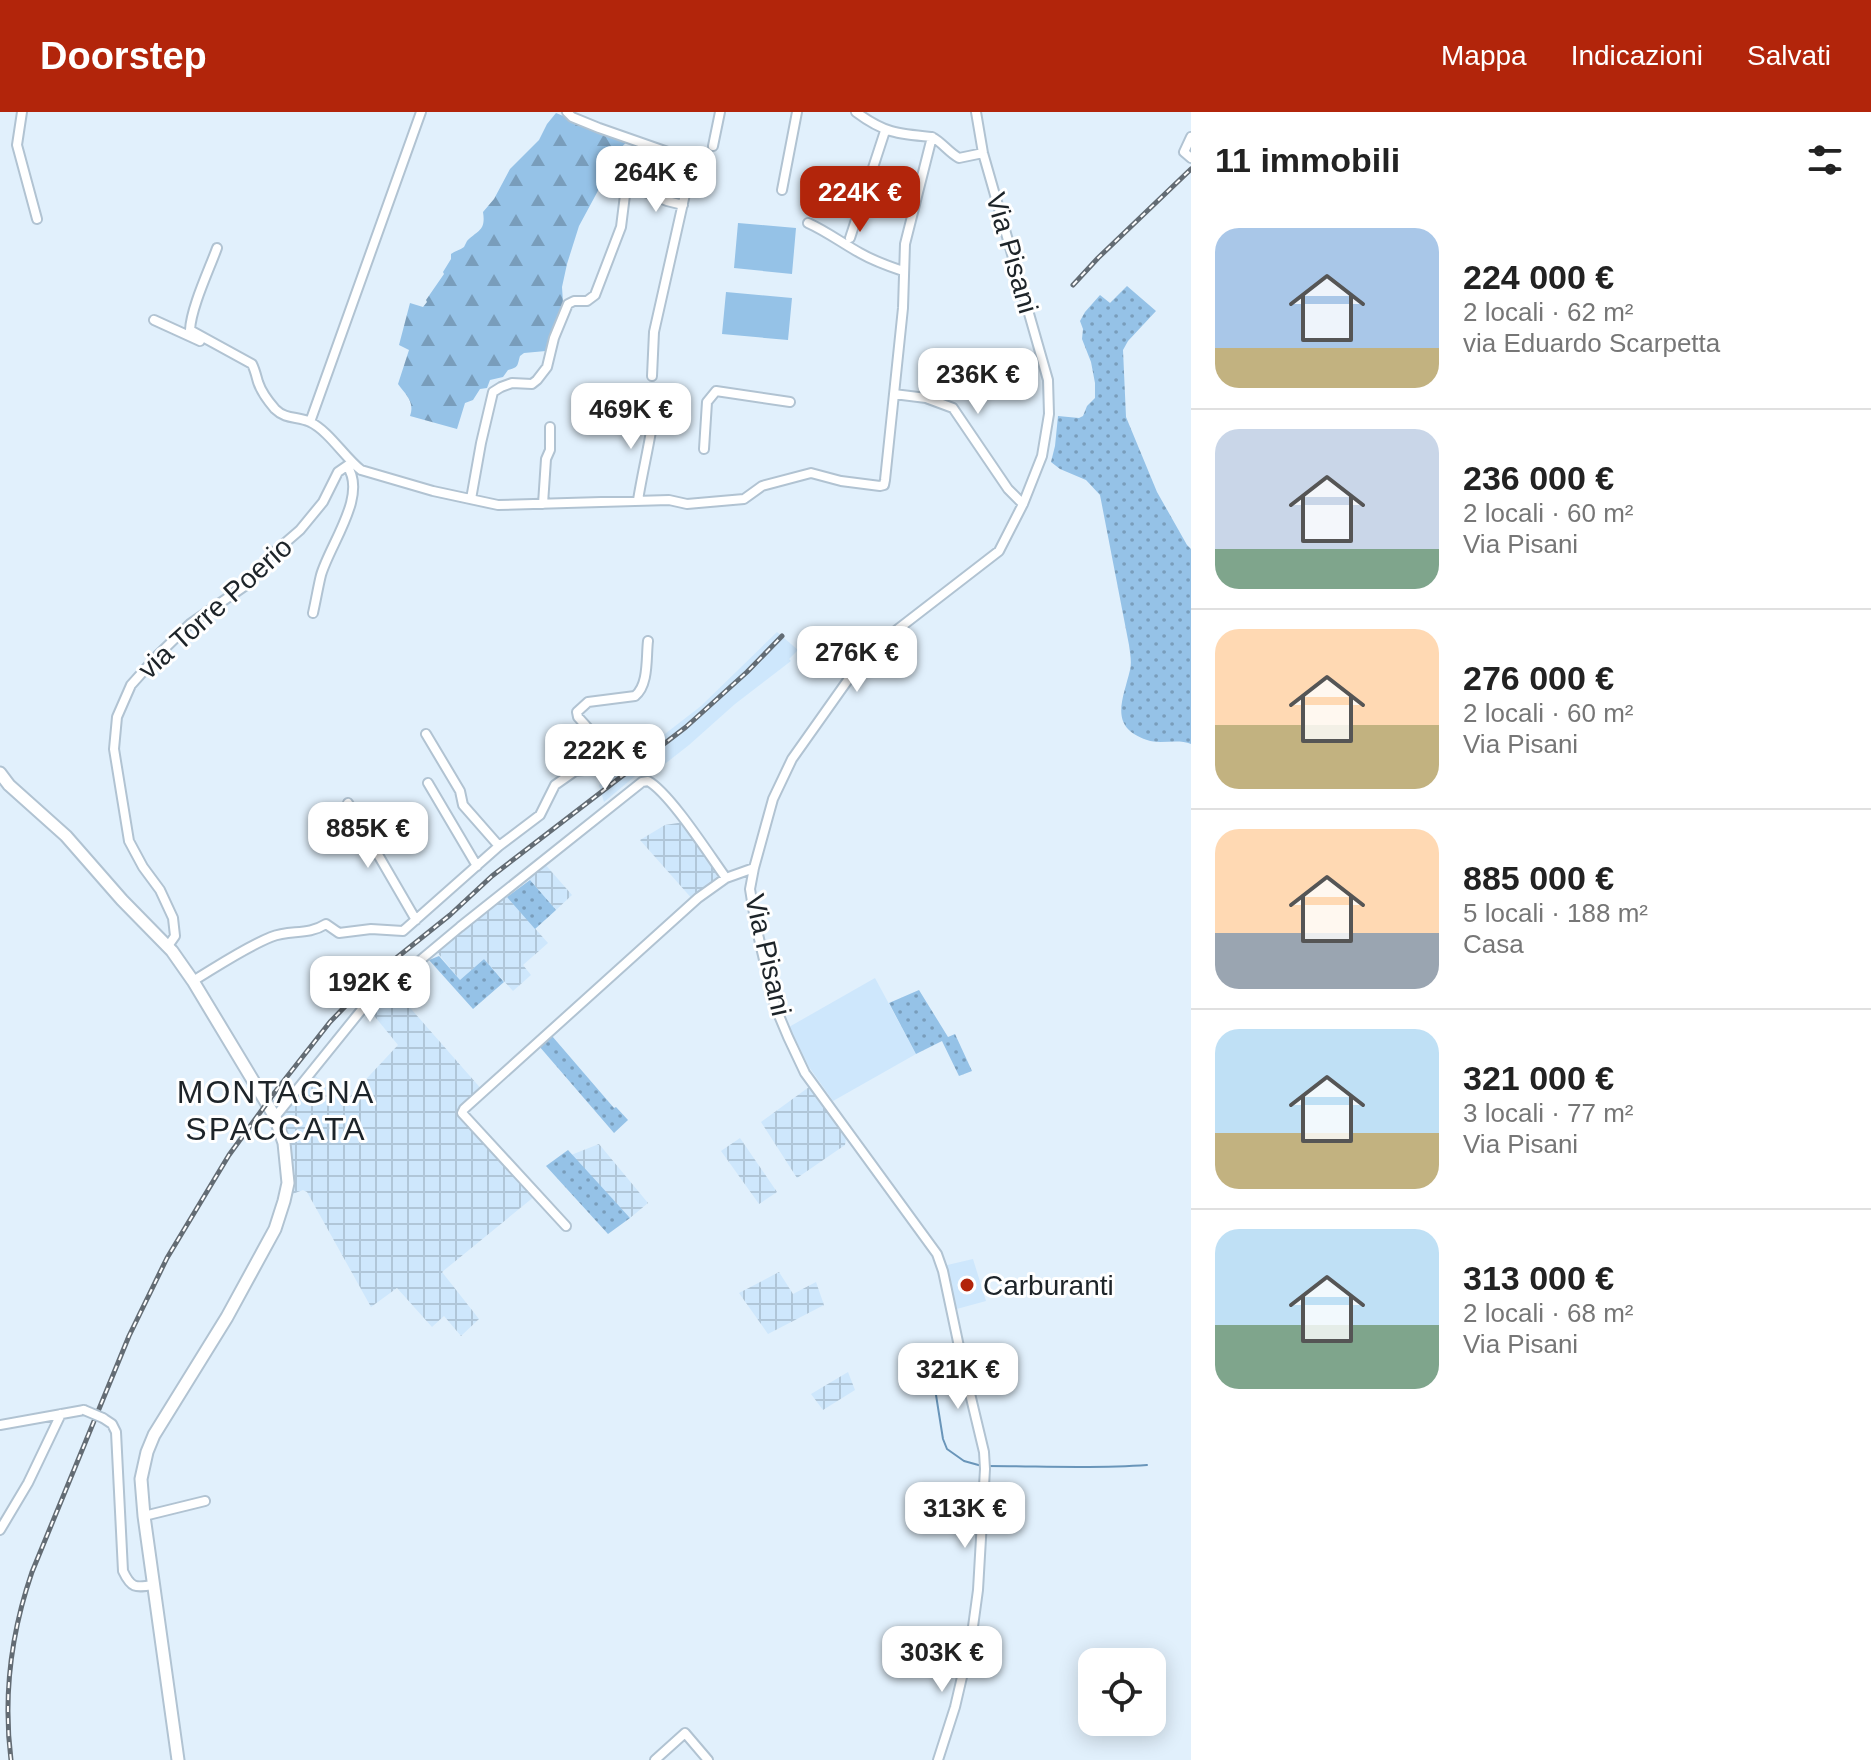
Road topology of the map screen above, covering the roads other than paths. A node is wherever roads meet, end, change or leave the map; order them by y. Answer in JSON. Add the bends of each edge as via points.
{"nodes":[{"id":1,"x":22,"y":112,"type":"edge"},
{"id":2,"x":421,"y":112,"type":"edge"},
{"id":3,"x":567,"y":112,"type":"edge"},
{"id":4,"x":720,"y":112,"type":"edge"},
{"id":5,"x":797,"y":112,"type":"edge"},
{"id":6,"x":856,"y":112,"type":"edge"},
{"id":7,"x":976,"y":112,"type":"edge"},
{"id":8,"x":885,"y":131,"type":"junction"},
{"id":9,"x":932,"y":137,"type":"junction"},
{"id":10,"x":1191,"y":137,"type":"edge"},
{"id":11,"x":713,"y":146,"type":"dead end"},
{"id":12,"x":983,"y":153,"type":"junction"},
{"id":13,"x":1187,"y":155,"type":"edge"},
{"id":14,"x":690,"y":159,"type":"junction"},
{"id":15,"x":702,"y":164,"type":"dead end"},
{"id":16,"x":782,"y":190,"type":"dead end"},
{"id":17,"x":683,"y":205,"type":"junction"},
{"id":18,"x":37,"y":219,"type":"dead end"},
{"id":19,"x":808,"y":223,"type":"dead end"},
{"id":20,"x":850,"y":238,"type":"dead end"},
{"id":21,"x":217,"y":248,"type":"dead end"},
{"id":22,"x":903,"y":271,"type":"junction"},
{"id":23,"x":154,"y":320,"type":"dead end"},
{"id":24,"x":256,"y":374,"type":"junction"},
{"id":25,"x":652,"y":376,"type":"dead end"},
{"id":26,"x":894,"y":394,"type":"junction"},
{"id":27,"x":790,"y":402,"type":"dead end"},
{"id":28,"x":655,"y":406,"type":"dead end"},
{"id":29,"x":310,"y":422,"type":"junction"},
{"id":30,"x":550,"y":427,"type":"dead end"},
{"id":31,"x":704,"y":449,"type":"dead end"},
{"id":32,"x":349,"y":464,"type":"junction"},
{"id":33,"x":471,"y":499,"type":"junction"},
{"id":34,"x":638,"y":500,"type":"junction"},
{"id":35,"x":543,"y":504,"type":"junction"},
{"id":36,"x":1023,"y":504,"type":"junction"},
{"id":37,"x":313,"y":613,"type":"dead end"},
{"id":38,"x":648,"y":641,"type":"dead end"},
{"id":39,"x":426,"y":734,"type":"dead end"},
{"id":40,"x":0,"y":773,"type":"edge"},
{"id":41,"x":428,"y":783,"type":"dead end"},
{"id":42,"x":348,"y":803,"type":"dead end"},
{"id":43,"x":499,"y":846,"type":"junction"},
{"id":44,"x":477,"y":866,"type":"junction"},
{"id":45,"x":754,"y":868,"type":"junction"},
{"id":46,"x":726,"y":878,"type":"junction"},
{"id":47,"x":416,"y":920,"type":"junction"},
{"id":48,"x":168,"y":946,"type":"junction"},
{"id":49,"x":193,"y":981,"type":"junction"},
{"id":50,"x":275,"y":1117,"type":"junction"},
{"id":51,"x":566,"y":1226,"type":"dead end"},
{"id":52,"x":61,"y":1414,"type":"junction"},
{"id":53,"x":0,"y":1425,"type":"edge"},
{"id":54,"x":205,"y":1501,"type":"dead end"},
{"id":55,"x":144,"y":1516,"type":"junction"},
{"id":56,"x":0,"y":1530,"type":"edge"},
{"id":57,"x":153,"y":1585,"type":"junction"},
{"id":58,"x":178,"y":1760,"type":"edge"},
{"id":59,"x":655,"y":1760,"type":"edge"},
{"id":60,"x":708,"y":1760,"type":"edge"},
{"id":61,"x":938,"y":1760,"type":"edge"}],
"edges":[{"from":1,"to":18,"type":"street","via":[[17,145]]},
{"from":2,"to":29,"type":"street"},
{"from":3,"to":14,"type":"street"},
{"from":4,"to":11,"type":"street"},
{"from":5,"to":16,"type":"street"},
{"from":6,"to":8,"type":"street"},
{"from":7,"to":12,"type":"street","name":"Via Pisani"},
{"from":8,"to":9,"type":"street"},
{"from":8,"to":20,"type":"street"},
{"from":9,"to":12,"type":"street","via":[[959,158]]},
{"from":9,"to":22,"type":"street"},
{"from":10,"to":13,"type":"street"},
{"from":12,"to":36,"type":"street","name":"Via Pisani","via":[[1050,396],[1042,456]]},
{"from":14,"to":15,"type":"street"},
{"from":14,"to":17,"type":"street"},
{"from":17,"to":25,"type":"street","via":[[654,332]]},
{"from":17,"to":33,"type":"street","via":[[626,187],[621,227],[595,295],[568,304],[550,359],[537,380],[493,392]]},
{"from":19,"to":22,"type":"street"},
{"from":21,"to":24,"type":"street","via":[[190,330],[252,364]]},
{"from":22,"to":26,"type":"street"},
{"from":23,"to":24,"type":"street"},
{"from":24,"to":29,"type":"street","via":[[276,410]]},
{"from":26,"to":34,"type":"street","via":[[884,485],[811,473],[762,486],[744,499],[687,504]]},
{"from":26,"to":36,"type":"street","via":[[953,408]]},
{"from":27,"to":31,"type":"street","via":[[716,391],[707,402]]},
{"from":28,"to":34,"type":"street"},
{"from":29,"to":32,"type":"street","via":[[345,452]]},
{"from":30,"to":35,"type":"street"},
{"from":32,"to":33,"type":"street"},
{"from":32,"to":37,"type":"street","via":[[354,491]]},
{"from":32,"to":48,"type":"street","name":"via Torre Poerio","via":[[335,477],[316,512],[249,583],[190,624],[158,655],[131,685],[117,717],[114,749],[129,841],[173,918],[175,936]]},
{"from":33,"to":35,"type":"street","via":[[498,505]]},
{"from":34,"to":35,"type":"street"},
{"from":36,"to":45,"type":"street","name":"Via Pisani","via":[[999,551],[867,653],[792,759],[773,799]]},
{"from":38,"to":43,"type":"street","via":[[640,692],[588,702],[577,712],[616,764],[575,771],[555,785],[540,815]]},
{"from":39,"to":43,"type":"street","via":[[463,805]]},
{"from":40,"to":48,"type":"main road"},
{"from":41,"to":44,"type":"street"},
{"from":42,"to":47,"type":"street"},
{"from":43,"to":44,"type":"street"},
{"from":44,"to":47,"type":"street"},
{"from":45,"to":46,"type":"street"},
{"from":45,"to":61,"type":"street","name":"Via Pisani","via":[[752,907],[775,1006],[805,1073],[937,1254],[985,1464],[972,1634]]},
{"from":46,"to":50,"type":"street","via":[[657,787],[642,782],[363,1008]]},
{"from":46,"to":51,"type":"street","via":[[462,1113]]},
{"from":47,"to":49,"type":"street","via":[[403,931],[339,933],[326,924],[306,933],[281,933]]},
{"from":48,"to":49,"type":"main road"},
{"from":49,"to":50,"type":"main road"},
{"from":50,"to":55,"type":"main road","via":[[288,1167],[275,1229],[154,1435],[141,1479]]},
{"from":52,"to":53,"type":"street"},
{"from":52,"to":56,"type":"street"},
{"from":52,"to":57,"type":"street","bridge":true,"via":[[84,1410],[112,1424],[123,1571],[132,1585]]},
{"from":54,"to":55,"type":"street"},
{"from":55,"to":57,"type":"main road"},
{"from":57,"to":58,"type":"main road"},
{"from":59,"to":60,"type":"street","via":[[685,1733]]}]}
